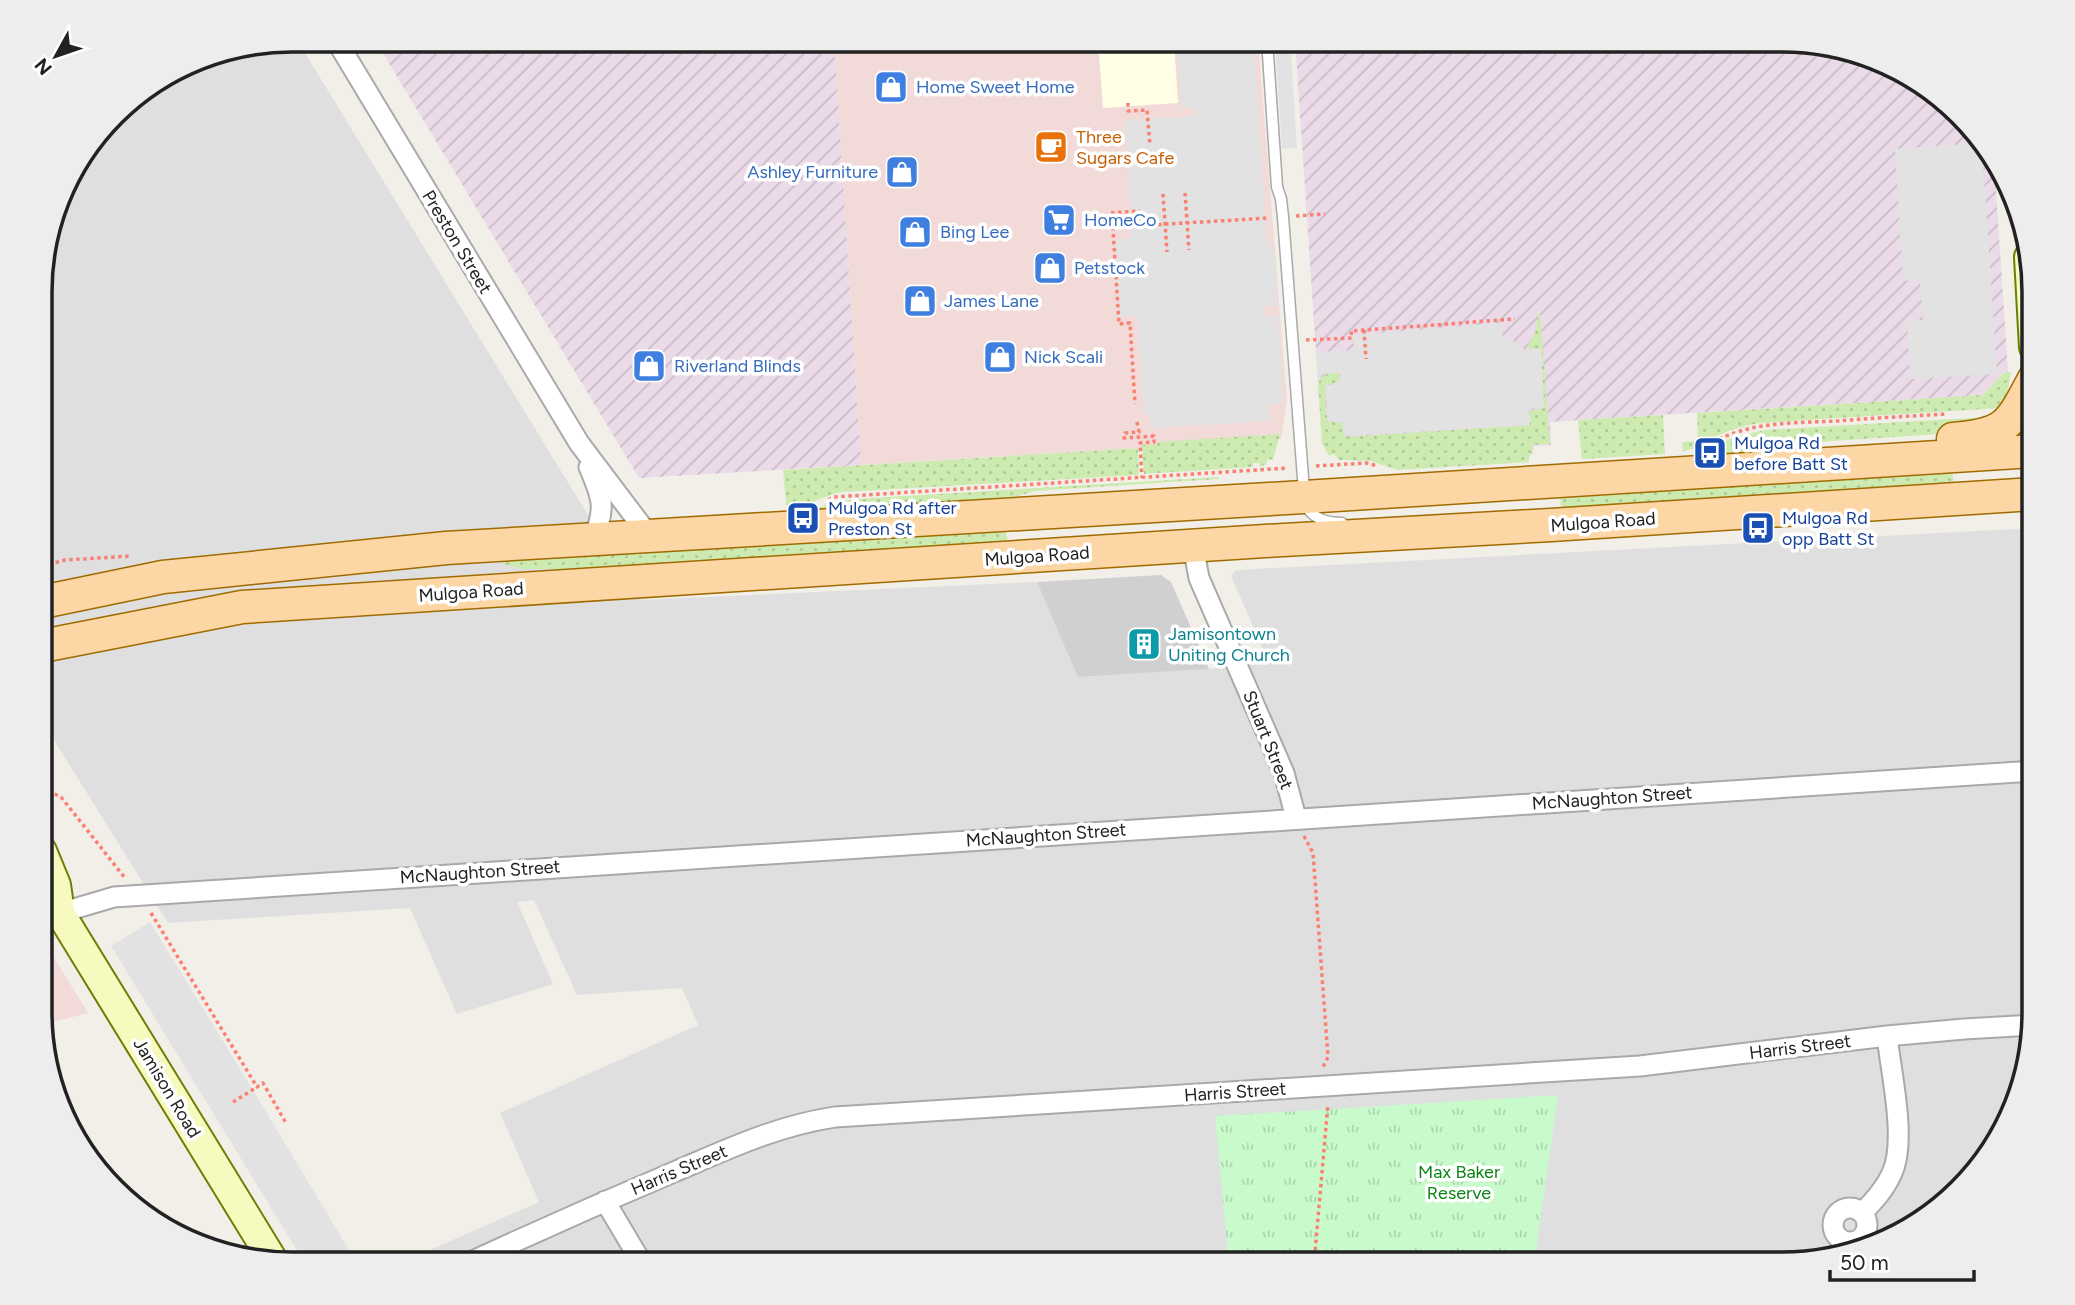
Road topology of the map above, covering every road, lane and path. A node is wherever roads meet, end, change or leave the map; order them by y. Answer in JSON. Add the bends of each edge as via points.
{"nodes":[{"id":1,"x":343,"y":52,"type":"edge"},
{"id":2,"x":1268,"y":52,"type":"edge"},
{"id":3,"x":1128,"y":103,"type":"dead end"},
{"id":4,"x":1150,"y":146,"type":"dead end"},
{"id":5,"x":1185,"y":193,"type":"dead end"},
{"id":6,"x":1163,"y":194,"type":"dead end"},
{"id":7,"x":1140,"y":211,"type":"dead end"},
{"id":8,"x":1325,"y":214,"type":"dead end"},
{"id":9,"x":1296,"y":216,"type":"dead end"},
{"id":10,"x":1269,"y":218,"type":"dead end"},
{"id":11,"x":1187,"y":222,"type":"junction"},
{"id":12,"x":1165,"y":224,"type":"junction"},
{"id":13,"x":1151,"y":225,"type":"dead end"},
{"id":14,"x":1131,"y":226,"type":"dead end"},
{"id":15,"x":1113,"y":227,"type":"junction"},
{"id":16,"x":1189,"y":250,"type":"dead end"},
{"id":17,"x":1167,"y":252,"type":"dead end"},
{"id":18,"x":1515,"y":320,"type":"dead end"},
{"id":19,"x":1364,"y":330,"type":"junction"},
{"id":20,"x":1304,"y":340,"type":"dead end"},
{"id":21,"x":1366,"y":359,"type":"dead end"},
{"id":22,"x":2022,"y":402,"type":"edge"},
{"id":23,"x":1135,"y":404,"type":"dead end"},
{"id":24,"x":1957,"y":413,"type":"dead end"},
{"id":25,"x":1137,"y":422,"type":"dead end"},
{"id":26,"x":579,"y":443,"type":"junction"},
{"id":27,"x":1705,"y":447,"type":"dead end"},
{"id":28,"x":2022,"y":452,"type":"edge"},
{"id":29,"x":1339,"y":465,"type":"dead end"},
{"id":30,"x":1383,"y":469,"type":"dead end"},
{"id":31,"x":1728,"y":471,"type":"junction"},
{"id":32,"x":1142,"y":478,"type":"dead end"},
{"id":33,"x":2022,"y":495,"type":"edge"},
{"id":34,"x":1304,"y":497,"type":"junction"},
{"id":35,"x":1519,"y":517,"type":"dead end"},
{"id":36,"x":1351,"y":522,"type":"dead end"},
{"id":37,"x":1551,"y":525,"type":"junction"},
{"id":38,"x":650,"y":537,"type":"junction"},
{"id":39,"x":593,"y":541,"type":"junction"},
{"id":40,"x":1194,"y":545,"type":"junction"},
{"id":41,"x":52,"y":600,"type":"edge"},
{"id":42,"x":52,"y":644,"type":"edge"},
{"id":43,"x":2022,"y":772,"type":"edge"},
{"id":44,"x":52,"y":793,"type":"edge"},
{"id":45,"x":1296,"y":818,"type":"junction"},
{"id":46,"x":52,"y":875,"type":"edge"},
{"id":47,"x":127,"y":880,"type":"dead end"},
{"id":48,"x":52,"y":901,"type":"edge"},
{"id":49,"x":52,"y":905,"type":"edge"},
{"id":50,"x":52,"y":907,"type":"edge"},
{"id":51,"x":150,"y":911,"type":"dead end"},
{"id":52,"x":2022,"y":1026,"type":"edge"},
{"id":53,"x":1886,"y":1037,"type":"junction"},
{"id":54,"x":1321,"y":1070,"type":"dead end"},
{"id":55,"x":257,"y":1087,"type":"junction"},
{"id":56,"x":1329,"y":1098,"type":"dead end"},
{"id":57,"x":233,"y":1102,"type":"dead end"},
{"id":58,"x":286,"y":1123,"type":"dead end"},
{"id":59,"x":605,"y":1201,"type":"junction"},
{"id":60,"x":1862,"y":1213,"type":"dead end"},
{"id":61,"x":267,"y":1250,"type":"edge"},
{"id":62,"x":493,"y":1252,"type":"edge"},
{"id":63,"x":635,"y":1252,"type":"edge"},
{"id":64,"x":1315,"y":1252,"type":"edge"}],
"edges":[{"from":1,"to":26,"type":"street","name":"Preston Street"},
{"from":2,"to":34,"type":"lane"},
{"from":3,"to":4,"type":"path","via":[[1128,111],[1147,110]]},
{"from":5,"to":11,"type":"path"},
{"from":6,"to":12,"type":"path"},
{"from":7,"to":15,"type":"path","via":[[1111,213]]},
{"from":8,"to":9,"type":"path"},
{"from":10,"to":11,"type":"path"},
{"from":11,"to":12,"type":"path"},
{"from":11,"to":16,"type":"path"},
{"from":12,"to":13,"type":"path"},
{"from":12,"to":17,"type":"path"},
{"from":14,"to":15,"type":"path"},
{"from":15,"to":23,"type":"path","via":[[1119,324],[1130,323]]},
{"from":18,"to":19,"type":"path"},
{"from":19,"to":20,"type":"path","via":[[1352,331],[1352,338]]},
{"from":19,"to":21,"type":"path"},
{"from":22,"to":31,"type":"main road","via":[[2003,427],[1987,435],[1779,451]]},
{"from":24,"to":27,"type":"path","via":[[1759,426]]},
{"from":25,"to":32,"type":"path","via":[[1139,432],[1125,433],[1124,438],[1154,436],[1154,442],[1140,443]]},
{"from":26,"to":38,"type":"street","name":"Preston Street"},
{"from":26,"to":39,"type":"street","name":"Preston Street","via":[[601,502],[601,520]]},
{"from":28,"to":31,"type":"main road"},
{"from":29,"to":30,"type":"path","via":[[1366,463]]},
{"from":31,"to":34,"type":"main road"},
{"from":33,"to":37,"type":"main road","name":"Mulgoa Road"},
{"from":34,"to":36,"type":"lane","via":[[1317,518]]},
{"from":34,"to":38,"type":"main road"},
{"from":35,"to":37,"type":"lane"},
{"from":37,"to":40,"type":"main road","name":"Mulgoa Road"},
{"from":38,"to":39,"type":"main road"},
{"from":39,"to":41,"type":"main road","via":[[446,548],[163,577]]},
{"from":40,"to":42,"type":"main road","name":"Mulgoa Road","via":[[242,607]]},
{"from":40,"to":45,"type":"street","name":"Stuart Street","via":[[1199,578],[1284,773]]},
{"from":43,"to":45,"type":"street","name":"McNaughton Street"},
{"from":44,"to":47,"type":"path","via":[[61,797]]},
{"from":45,"to":49,"type":"street","name":"McNaughton Street","via":[[114,897]]},
{"from":45,"to":54,"type":"path","via":[[1313,853],[1328,1057]]},
{"from":46,"to":48,"type":"street","name":"Jamison Road","via":[[56,885]]},
{"from":50,"to":61,"type":"street","name":"Jamison Road"},
{"from":51,"to":55,"type":"path"},
{"from":52,"to":53,"type":"street","name":"Harris Street"},
{"from":53,"to":59,"type":"street","name":"Harris Street","via":[[1640,1066],[835,1117],[786,1126]]},
{"from":53,"to":60,"type":"street","via":[[1899,1142],[1892,1173]]},
{"from":55,"to":57,"type":"path"},
{"from":55,"to":58,"type":"path","via":[[263,1083]]},
{"from":56,"to":64,"type":"path"},
{"from":59,"to":62,"type":"street","name":"Harris Street"},
{"from":59,"to":63,"type":"street"}]}
